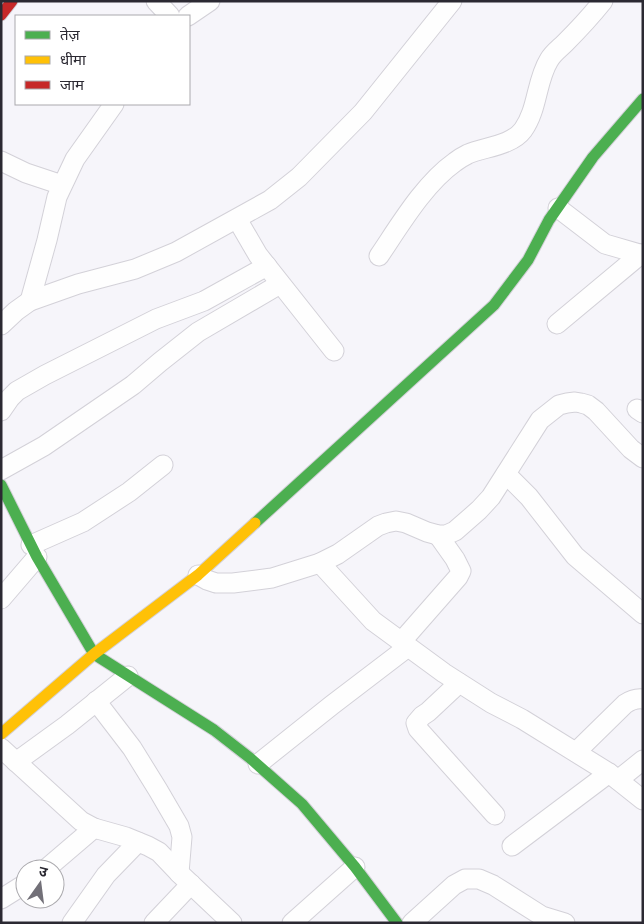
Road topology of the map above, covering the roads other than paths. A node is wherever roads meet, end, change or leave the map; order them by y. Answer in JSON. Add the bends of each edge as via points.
{"nodes":[{"id":1,"x":12,"y":1,"type":"edge"},
{"id":2,"x":156,"y":1,"type":"edge"},
{"id":3,"x":210,"y":1,"type":"edge"},
{"id":4,"x":452,"y":1,"type":"edge"},
{"id":5,"x":603,"y":1,"type":"edge"},
{"id":6,"x":1,"y":15,"type":"edge"},
{"id":7,"x":169,"y":15,"type":"edge"},
{"id":8,"x":189,"y":15,"type":"edge"},
{"id":9,"x":643,"y":99,"type":"edge"},
{"id":10,"x":113,"y":105,"type":"edge"},
{"id":11,"x":1,"y":161,"type":"edge"},
{"id":12,"x":62,"y":185,"type":"junction"},
{"id":13,"x":558,"y":208,"type":"junction"},
{"id":14,"x":237,"y":219,"type":"junction"},
{"id":15,"x":642,"y":254,"type":"edge"},
{"id":16,"x":379,"y":256,"type":"dead end"},
{"id":17,"x":267,"y":266,"type":"junction"},
{"id":18,"x":280,"y":284,"type":"junction"},
{"id":19,"x":30,"y":301,"type":"junction"},
{"id":20,"x":557,"y":324,"type":"dead end"},
{"id":21,"x":1,"y":325,"type":"edge"},
{"id":22,"x":334,"y":351,"type":"dead end"},
{"id":23,"x":1,"y":411,"type":"edge"},
{"id":24,"x":643,"y":458,"type":"edge"},
{"id":25,"x":163,"y":465,"type":"dead end"},
{"id":26,"x":1,"y":470,"type":"edge"},
{"id":27,"x":506,"y":474,"type":"junction"},
{"id":28,"x":1,"y":485,"type":"edge"},
{"id":29,"x":438,"y":535,"type":"junction"},
{"id":30,"x":34,"y":551,"type":"junction"},
{"id":31,"x":320,"y":563,"type":"junction"},
{"id":32,"x":198,"y":575,"type":"junction"},
{"id":33,"x":1,"y":599,"type":"edge"},
{"id":34,"x":643,"y":614,"type":"edge"},
{"id":35,"x":405,"y":644,"type":"junction"},
{"id":36,"x":94,"y":654,"type":"junction"},
{"id":37,"x":128,"y":676,"type":"junction"},
{"id":38,"x":459,"y":683,"type":"junction"},
{"id":39,"x":643,"y":699,"type":"edge"},
{"id":40,"x":96,"y":701,"type":"junction"},
{"id":41,"x":1,"y":734,"type":"edge"},
{"id":42,"x":1,"y":748,"type":"edge"},
{"id":43,"x":576,"y":752,"type":"junction"},
{"id":44,"x":643,"y":760,"type":"edge"},
{"id":45,"x":16,"y":762,"type":"junction"},
{"id":46,"x":258,"y":764,"type":"junction"},
{"id":47,"x":614,"y":777,"type":"junction"},
{"id":48,"x":643,"y":800,"type":"edge"},
{"id":49,"x":495,"y":815,"type":"dead end"},
{"id":50,"x":94,"y":828,"type":"junction"},
{"id":51,"x":138,"y":842,"type":"junction"},
{"id":52,"x":512,"y":846,"type":"dead end"},
{"id":53,"x":58,"y":859,"type":"edge"},
{"id":54,"x":355,"y":867,"type":"junction"},
{"id":55,"x":185,"y":879,"type":"junction"},
{"id":56,"x":15,"y":890,"type":"edge"},
{"id":57,"x":1,"y":899,"type":"edge"},
{"id":58,"x":72,"y":923,"type":"edge"},
{"id":59,"x":154,"y":923,"type":"edge"},
{"id":60,"x":232,"y":923,"type":"edge"},
{"id":61,"x":292,"y":923,"type":"edge"},
{"id":62,"x":398,"y":923,"type":"edge"},
{"id":63,"x":412,"y":923,"type":"edge"},
{"id":64,"x":564,"y":923,"type":"edge"}],
"edges":[{"from":1,"to":6,"type":"street"},
{"from":2,"to":7,"type":"street"},
{"from":3,"to":8,"type":"street"},
{"from":4,"to":14,"type":"street","via":[[363,112],[331,146],[270,200]]},
{"from":5,"to":16,"type":"street","via":[[550,57],[522,132],[508,141],[454,162],[420,198]]},
{"from":9,"to":13,"type":"street","via":[[593,158]]},
{"from":10,"to":12,"type":"street","via":[[75,159]]},
{"from":11,"to":12,"type":"street"},
{"from":12,"to":19,"type":"street"},
{"from":13,"to":15,"type":"street","via":[[605,244]]},
{"from":13,"to":32,"type":"street","via":[[528,260],[494,305]]},
{"from":14,"to":17,"type":"street"},
{"from":14,"to":19,"type":"street","via":[[176,252],[135,269]]},
{"from":15,"to":20,"type":"street"},
{"from":17,"to":18,"type":"street"},
{"from":17,"to":23,"type":"street","via":[[204,301],[156,319],[45,375],[17,391]]},
{"from":18,"to":22,"type":"street"},
{"from":18,"to":26,"type":"street","via":[[198,332],[133,385],[44,446]]},
{"from":19,"to":21,"type":"street"},
{"from":24,"to":27,"type":"street","via":[[596,411],[575,402],[559,405],[540,420]]},
{"from":25,"to":30,"type":"street","via":[[129,492]]},
{"from":27,"to":29,"type":"street","via":[[479,510],[455,531]]},
{"from":27,"to":34,"type":"street","via":[[575,556]]},
{"from":28,"to":30,"type":"street"},
{"from":29,"to":31,"type":"street","via":[[406,523],[386,523]]},
{"from":29,"to":35,"type":"street","via":[[461,571]]},
{"from":30,"to":33,"type":"street"},
{"from":30,"to":36,"type":"street"},
{"from":31,"to":32,"type":"street","via":[[272,578],[233,583],[216,583]]},
{"from":31,"to":35,"type":"street","via":[[373,620]]},
{"from":32,"to":36,"type":"street"},
{"from":35,"to":38,"type":"street"},
{"from":35,"to":46,"type":"street"},
{"from":36,"to":37,"type":"street"},
{"from":36,"to":41,"type":"street"},
{"from":37,"to":40,"type":"street"},
{"from":37,"to":46,"type":"street","via":[[214,730]]},
{"from":38,"to":43,"type":"street"},
{"from":38,"to":49,"type":"street","via":[[416,723]]},
{"from":39,"to":43,"type":"street","via":[[625,704]]},
{"from":40,"to":45,"type":"street"},
{"from":40,"to":55,"type":"street","via":[[132,748],[179,826]]},
{"from":42,"to":45,"type":"street"},
{"from":43,"to":47,"type":"street"},
{"from":44,"to":47,"type":"street"},
{"from":45,"to":50,"type":"street","via":[[72,814]]},
{"from":46,"to":54,"type":"street","via":[[302,804]]},
{"from":47,"to":48,"type":"street"},
{"from":47,"to":52,"type":"street"},
{"from":50,"to":51,"type":"street"},
{"from":50,"to":53,"type":"street"},
{"from":51,"to":55,"type":"street","via":[[159,852]]},
{"from":51,"to":58,"type":"street","via":[[106,874]]},
{"from":54,"to":61,"type":"street"},
{"from":54,"to":62,"type":"street"},
{"from":55,"to":59,"type":"street"},
{"from":55,"to":60,"type":"street"},
{"from":56,"to":57,"type":"street"},
{"from":63,"to":64,"type":"street","via":[[454,885],[466,879],[479,879],[493,885],[542,916]]}]}
